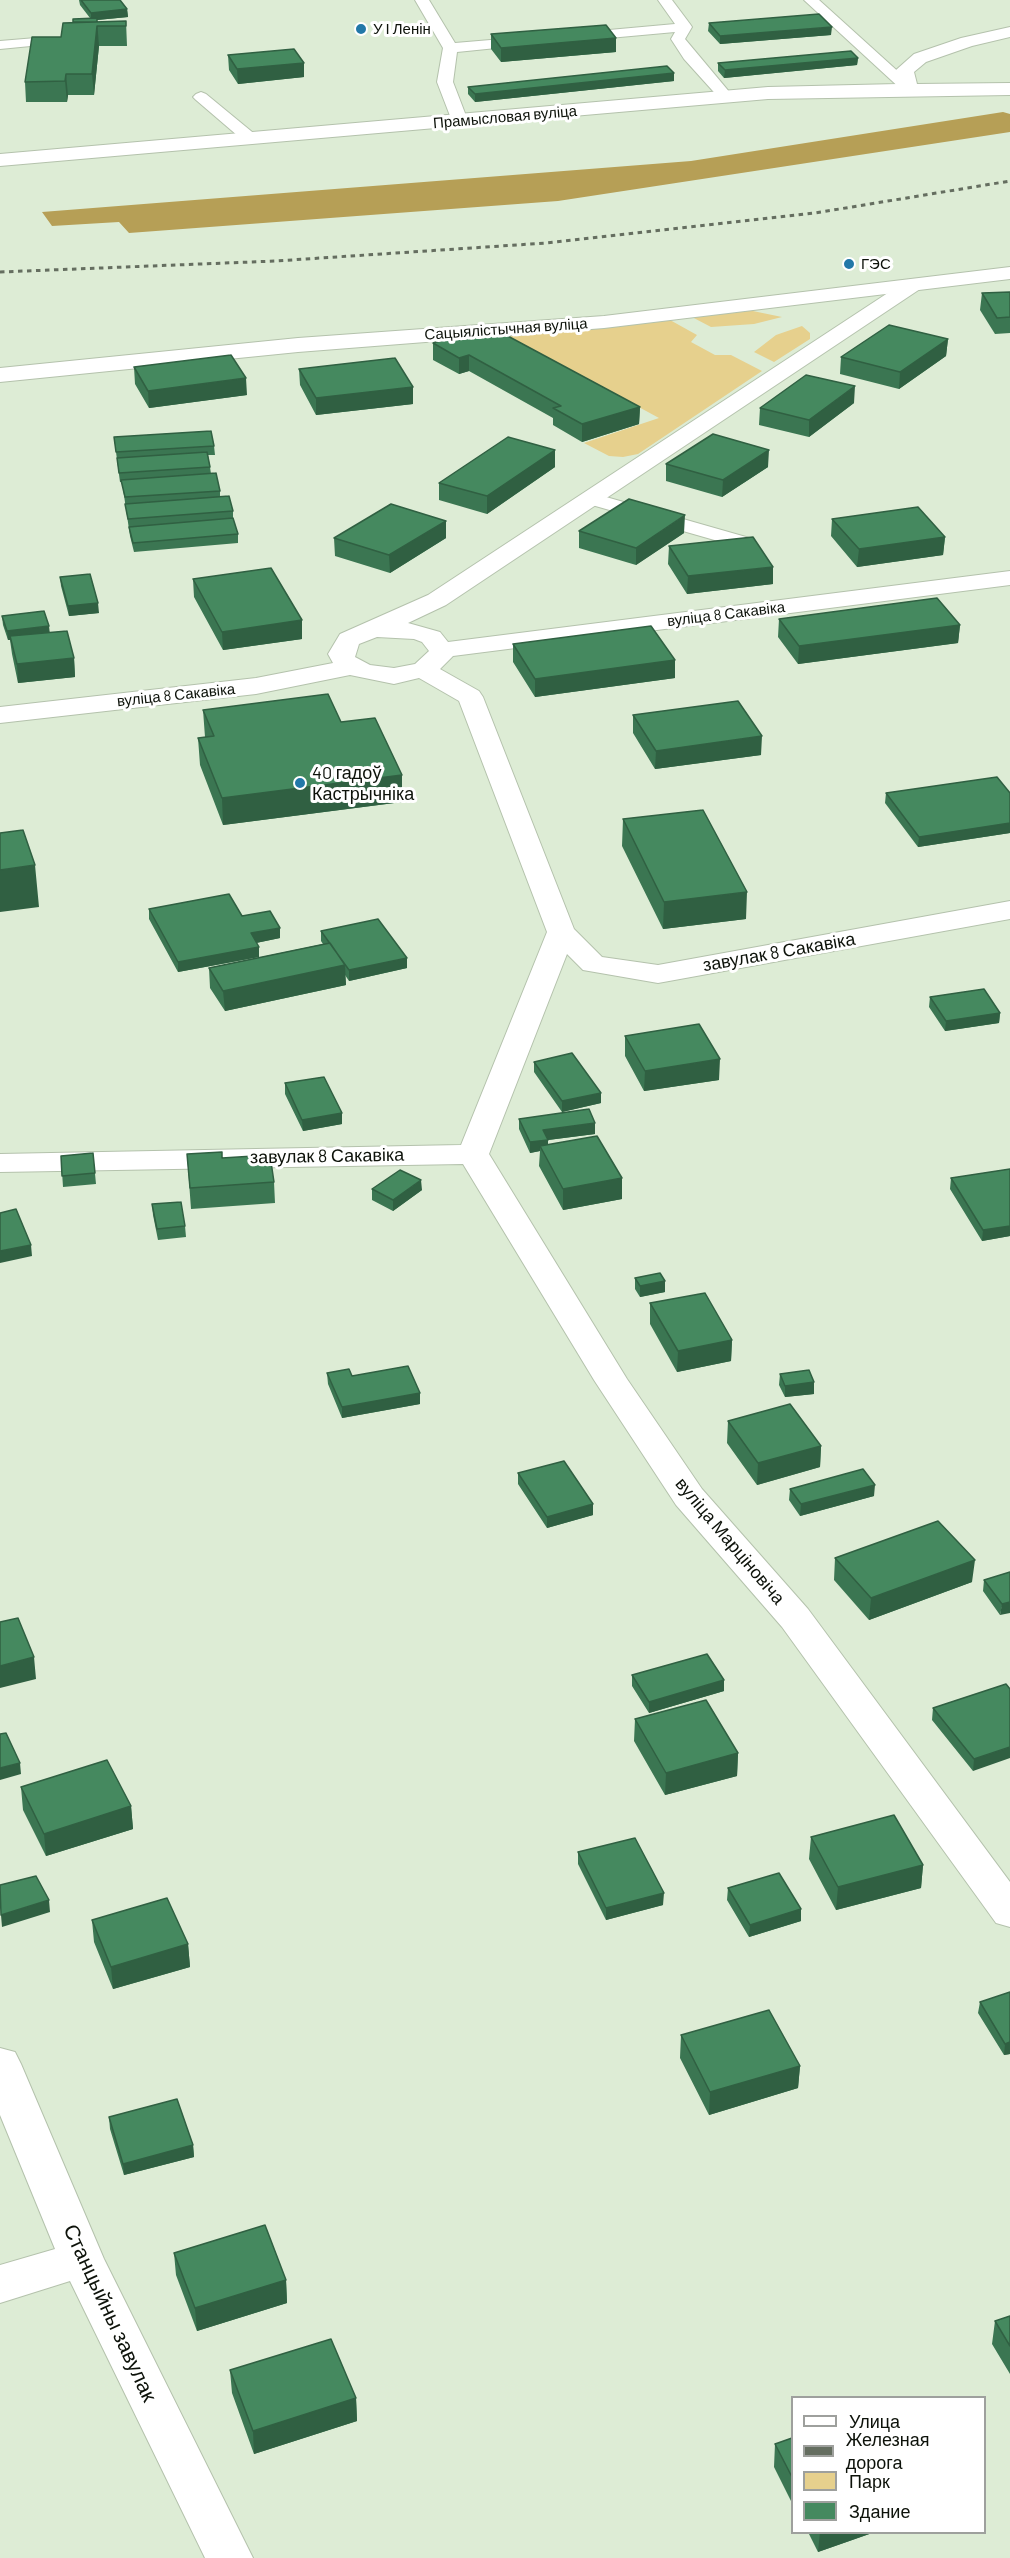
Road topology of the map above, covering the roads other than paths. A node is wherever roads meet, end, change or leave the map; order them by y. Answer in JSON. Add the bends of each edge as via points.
{"nodes":[{"id":1,"x":422,"y":0,"type":"edge"},
{"id":2,"x":665,"y":0,"type":"edge"},
{"id":3,"x":811,"y":0,"type":"edge"},
{"id":4,"x":685,"y":27,"type":"junction"},
{"id":5,"x":1010,"y":32,"type":"edge"},
{"id":6,"x":36,"y":42,"type":"edge"},
{"id":7,"x":0,"y":45,"type":"edge"},
{"id":8,"x":450,"y":48,"type":"junction"},
{"id":9,"x":908,"y":88,"type":"junction"},
{"id":10,"x":1010,"y":89,"type":"edge"},
{"id":11,"x":201,"y":97,"type":"dead end"},
{"id":12,"x":726,"y":97,"type":"junction"},
{"id":13,"x":460,"y":121,"type":"junction"},
{"id":14,"x":251,"y":139,"type":"junction"},
{"id":15,"x":0,"y":160,"type":"edge"},
{"id":16,"x":1010,"y":273,"type":"edge"},
{"id":17,"x":913,"y":285,"type":"junction"},
{"id":18,"x":0,"y":375,"type":"edge"},
{"id":19,"x":592,"y":498,"type":"junction"},
{"id":20,"x":746,"y":543,"type":"edge"},
{"id":21,"x":1010,"y":578,"type":"edge"},
{"id":22,"x":438,"y":600,"type":"junction"},
{"id":23,"x":374,"y":630,"type":"junction"},
{"id":24,"x":434,"y":654,"type":"junction"},
{"id":25,"x":351,"y":667,"type":"junction"},
{"id":26,"x":0,"y":714,"type":"edge"},
{"id":27,"x":1010,"y":910,"type":"edge"},
{"id":28,"x":561,"y":932,"type":"junction"},
{"id":29,"x":473,"y":1154,"type":"junction"},
{"id":30,"x":0,"y":1163,"type":"edge"},
{"id":31,"x":1010,"y":1912,"type":"edge"},
{"id":32,"x":0,"y":2064,"type":"edge"},
{"id":33,"x":82,"y":2259,"type":"junction"},
{"id":34,"x":0,"y":2284,"type":"edge"},
{"id":35,"x":229,"y":2558,"type":"edge"}],
"edges":[{"from":1,"to":8,"type":"lane"},
{"from":2,"to":4,"type":"lane"},
{"from":3,"to":9,"type":"lane"},
{"from":4,"to":8,"type":"lane"},
{"from":4,"to":12,"type":"lane","via":[[678,39]]},
{"from":5,"to":9,"type":"street","via":[[920,58],[905,70]]},
{"from":6,"to":7,"type":"lane"},
{"from":8,"to":13,"type":"lane","via":[[445,82]]},
{"from":9,"to":10,"type":"street","name":"Прамысловая вуліца"},
{"from":9,"to":12,"type":"street","name":"Прамысловая вуліца"},
{"from":11,"to":14,"type":"lane"},
{"from":12,"to":13,"type":"street","name":"Прамысловая вуліца"},
{"from":13,"to":14,"type":"street","name":"Прамысловая вуліца"},
{"from":14,"to":15,"type":"street","name":"Прамысловая вуліца"},
{"from":16,"to":17,"type":"street","name":"Сацыялістычная вуліца"},
{"from":17,"to":18,"type":"street","name":"Сацыялістычная вуліца","via":[[604,322],[298,345]]},
{"from":17,"to":19,"type":"street"},
{"from":19,"to":20,"type":"lane"},
{"from":19,"to":22,"type":"street"},
{"from":21,"to":24,"type":"street","name":"вуліца 8 Сакавіка"},
{"from":22,"to":23,"type":"street"},
{"from":22,"to":24,"type":"street"},
{"from":23,"to":24,"type":"street","via":[[419,632]]},
{"from":23,"to":25,"type":"street","via":[[349,639],[343,646],[341,654]]},
{"from":24,"to":25,"type":"street","name":"вуліца 8 Сакавіка","via":[[386,675]]},
{"from":24,"to":28,"type":"street","via":[[470,697]]},
{"from":25,"to":26,"type":"street","name":"вуліца 8 Сакавіка","via":[[256,686]]},
{"from":27,"to":28,"type":"street","name":"завулак 8 Сакавіка","via":[[658,974],[593,964]]},
{"from":28,"to":29,"type":"street"},
{"from":29,"to":30,"type":"street","name":"завулак 8 Сакавіка"},
{"from":29,"to":31,"type":"street","name":"вуліца Марціновіча","via":[[611,1380],[689,1497],[795,1618]]},
{"from":32,"to":33,"type":"street","name":"Станцыйны завулак"},
{"from":33,"to":34,"type":"street"},
{"from":33,"to":35,"type":"street","name":"Станцыйны завулак"}]}
